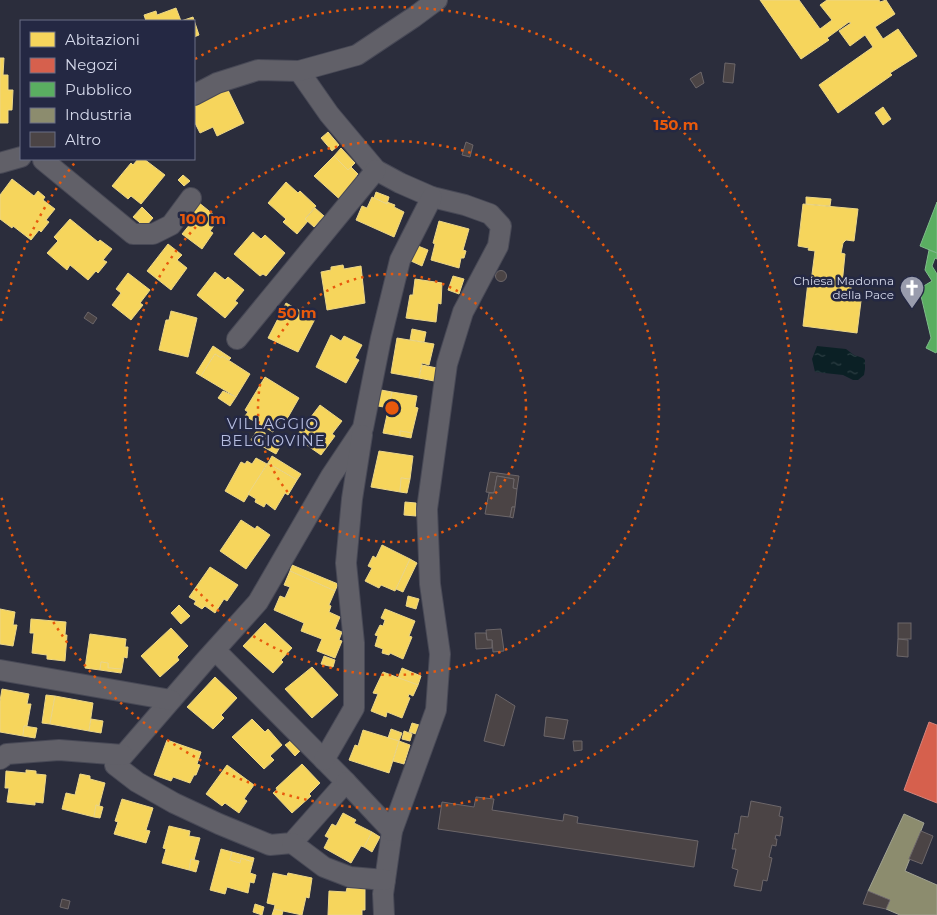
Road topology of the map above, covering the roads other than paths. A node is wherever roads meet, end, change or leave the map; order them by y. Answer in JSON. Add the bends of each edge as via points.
{"nodes":[{"id":1,"x":437,"y":0,"type":"edge"},
{"id":2,"x":299,"y":71,"type":"junction"},
{"id":3,"x":195,"y":94,"type":"edge"},
{"id":4,"x":20,"y":157,"type":"edge"},
{"id":5,"x":43,"y":160,"type":"edge"},
{"id":6,"x":0,"y":163,"type":"edge"},
{"id":7,"x":376,"y":170,"type":"junction"},
{"id":8,"x":432,"y":197,"type":"junction"},
{"id":9,"x":191,"y":198,"type":"dead end"},
{"id":10,"x":237,"y":339,"type":"dead end"},
{"id":11,"x":363,"y":428,"type":"junction"},
{"id":12,"x":215,"y":650,"type":"junction"},
{"id":13,"x":0,"y":670,"type":"edge"},
{"id":14,"x":171,"y":700,"type":"junction"},
{"id":15,"x":124,"y":755,"type":"junction"},
{"id":16,"x":0,"y":759,"type":"edge"},
{"id":17,"x":324,"y":760,"type":"junction"},
{"id":18,"x":346,"y":782,"type":"junction"},
{"id":19,"x":392,"y":830,"type":"junction"},
{"id":20,"x":292,"y":843,"type":"junction"},
{"id":21,"x":385,"y":880,"type":"junction"},
{"id":22,"x":384,"y":915,"type":"edge"}],
"edges":[{"from":1,"to":2,"type":"street","via":[[357,54]]},
{"from":2,"to":3,"type":"street","via":[[258,70],[217,83]]},
{"from":2,"to":7,"type":"street","via":[[329,114]]},
{"from":4,"to":6,"type":"street"},
{"from":5,"to":9,"type":"street","via":[[133,234],[153,234],[171,225]]},
{"from":7,"to":8,"type":"street"},
{"from":7,"to":10,"type":"street"},
{"from":8,"to":11,"type":"street","via":[[400,260]]},
{"from":8,"to":19,"type":"street","via":[[490,214],[501,226],[498,246],[464,312],[447,364],[427,509],[430,584],[440,654],[436,710]]},
{"from":11,"to":12,"type":"street","via":[[331,476],[258,602]]},
{"from":11,"to":17,"type":"street","via":[[346,563],[354,643],[354,708]]},
{"from":12,"to":14,"type":"street"},
{"from":12,"to":17,"type":"street"},
{"from":13,"to":14,"type":"street"},
{"from":14,"to":15,"type":"street"},
{"from":15,"to":16,"type":"street","via":[[59,750],[7,754]]},
{"from":15,"to":20,"type":"street","via":[[115,765],[174,803],[270,845]]},
{"from":17,"to":18,"type":"street"},
{"from":18,"to":19,"type":"street"},
{"from":18,"to":20,"type":"street"},
{"from":19,"to":21,"type":"street"},
{"from":20,"to":21,"type":"street","via":[[324,868],[350,877]]},
{"from":21,"to":22,"type":"street"}]}
